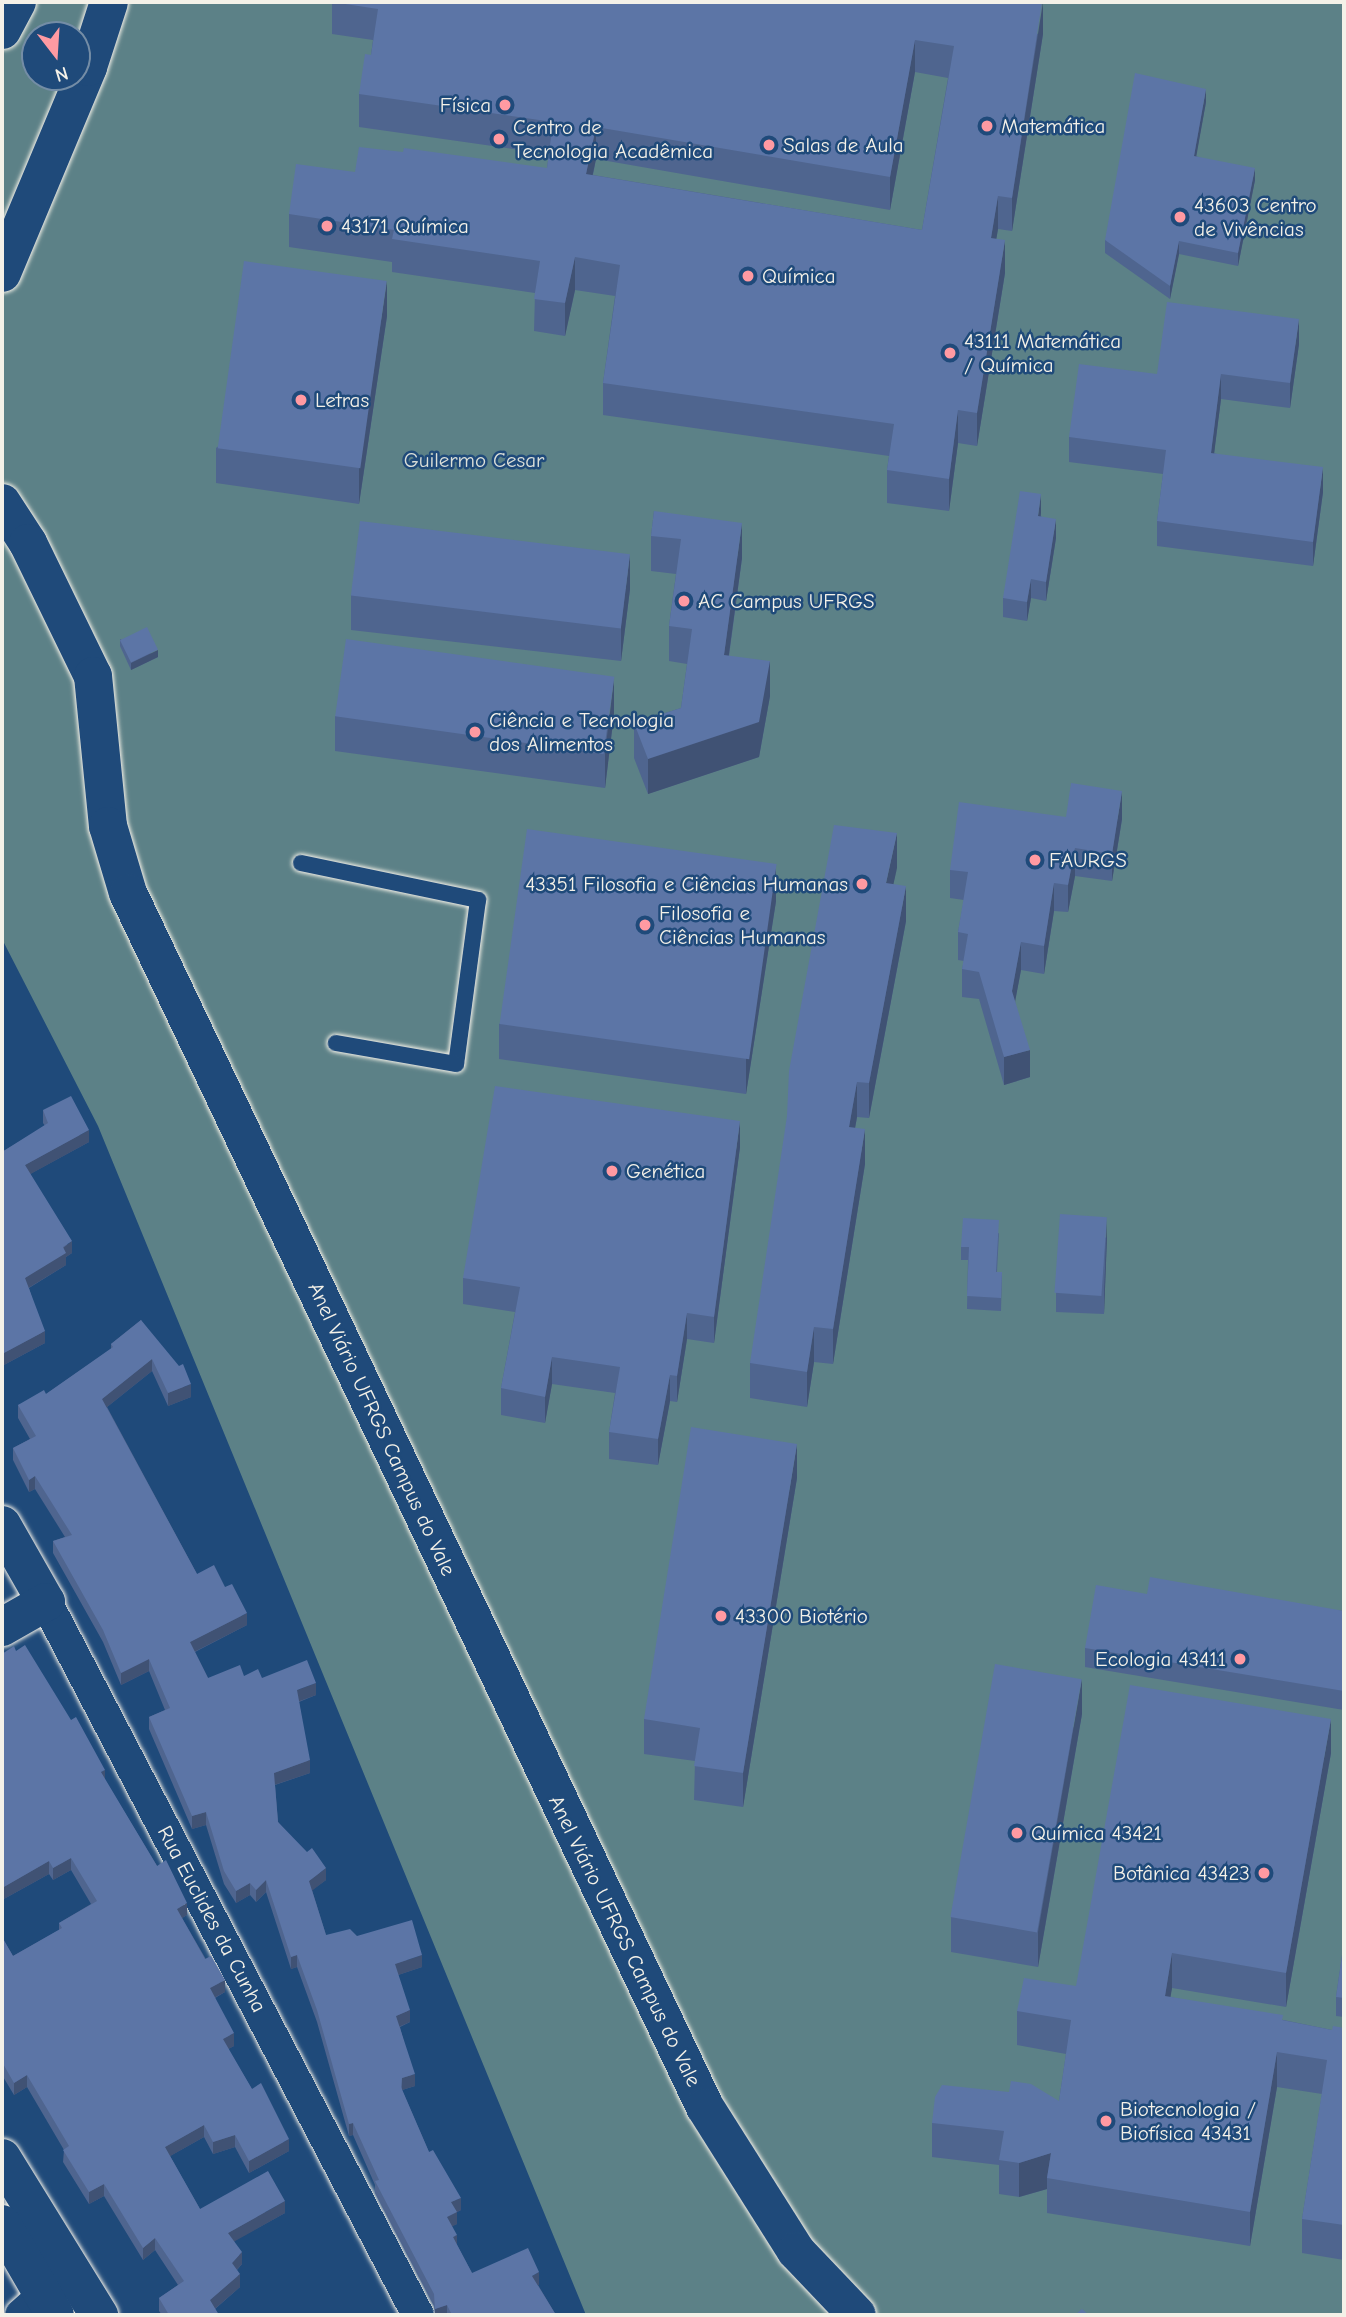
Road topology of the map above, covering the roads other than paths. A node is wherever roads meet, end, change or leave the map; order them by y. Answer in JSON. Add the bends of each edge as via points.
{"nodes":[{"id":1,"x":17,"y":2,"type":"edge"},
{"id":2,"x":109,"y":2,"type":"edge"},
{"id":3,"x":2,"y":30,"type":"edge"},
{"id":4,"x":5,"y":252,"type":"edge"},
{"id":5,"x":2,"y":503,"type":"edge"},
{"id":6,"x":302,"y":863,"type":"dead end"},
{"id":7,"x":336,"y":1043,"type":"dead end"},
{"id":8,"x":2,"y":1525,"type":"edge"},
{"id":9,"x":46,"y":1602,"type":"junction"},
{"id":10,"x":2,"y":1627,"type":"edge"},
{"id":11,"x":2,"y":2158,"type":"edge"},
{"id":12,"x":2,"y":2224,"type":"edge"},
{"id":13,"x":72,"y":2270,"type":"junction"},
{"id":14,"x":40,"y":2309,"type":"edge"},
{"id":15,"x":99,"y":2315,"type":"edge"},
{"id":16,"x":418,"y":2315,"type":"edge"},
{"id":17,"x":857,"y":2315,"type":"edge"}],
"edges":[{"from":1,"to":3,"type":"street"},
{"from":2,"to":4,"type":"street","via":[[88,67]]},
{"from":5,"to":17,"type":"street","name":"Anel Viário UFRGS Campus do Vale","via":[[28,544],[93,676],[108,826],[128,893],[705,2107],[796,2250]]},
{"from":6,"to":7,"type":"lane","via":[[478,900],[456,1064]]},
{"from":8,"to":9,"type":"street","name":"Rua Euclides da Cunha"},
{"from":9,"to":10,"type":"street"},
{"from":9,"to":16,"type":"street","name":"Rua Euclides da Cunha"},
{"from":11,"to":13,"type":"street"},
{"from":12,"to":14,"type":"street"},
{"from":13,"to":14,"type":"street"},
{"from":13,"to":15,"type":"street"}]}
